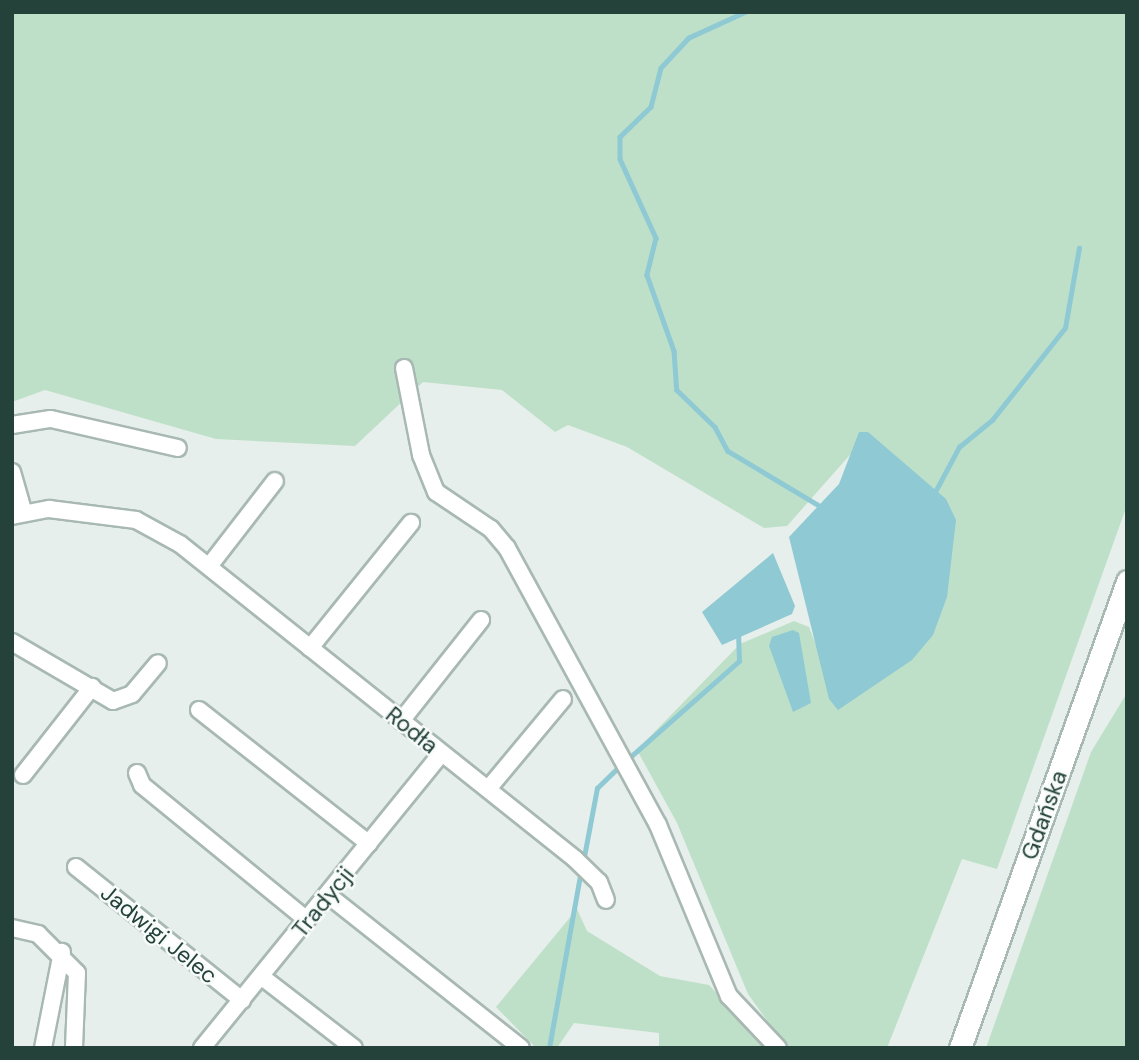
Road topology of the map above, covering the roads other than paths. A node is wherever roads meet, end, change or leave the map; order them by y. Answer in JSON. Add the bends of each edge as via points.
{"nodes":[{"id":1,"x":404,"y":368,"type":"dead end"},
{"id":2,"x":12,"y":425,"type":"edge"},
{"id":3,"x":178,"y":448,"type":"dead end"},
{"id":4,"x":12,"y":471,"type":"edge"},
{"id":5,"x":275,"y":481,"type":"dead end"},
{"id":6,"x":18,"y":513,"type":"edge"},
{"id":7,"x":411,"y":523,"type":"dead end"},
{"id":8,"x":210,"y":565,"type":"junction"},
{"id":9,"x":1127,"y":581,"type":"edge"},
{"id":10,"x":481,"y":621,"type":"dead end"},
{"id":11,"x":12,"y":642,"type":"edge"},
{"id":12,"x":310,"y":649,"type":"junction"},
{"id":13,"x":158,"y":663,"type":"dead end"},
{"id":14,"x":92,"y":687,"type":"junction"},
{"id":15,"x":563,"y":699,"type":"dead end"},
{"id":16,"x":199,"y":710,"type":"dead end"},
{"id":17,"x":401,"y":721,"type":"junction"},
{"id":18,"x":441,"y":754,"type":"junction"},
{"id":19,"x":137,"y":773,"type":"dead end"},
{"id":20,"x":23,"y":775,"type":"dead end"},
{"id":21,"x":488,"y":789,"type":"junction"},
{"id":22,"x":369,"y":844,"type":"junction"},
{"id":23,"x":76,"y":867,"type":"dead end"},
{"id":24,"x":328,"y":895,"type":"junction"},
{"id":25,"x":606,"y":900,"type":"dead end"},
{"id":26,"x":307,"y":920,"type":"junction"},
{"id":27,"x":12,"y":928,"type":"edge"},
{"id":28,"x":62,"y":952,"type":"junction"},
{"id":29,"x":262,"y":977,"type":"junction"},
{"id":30,"x":242,"y":1000,"type":"junction"},
{"id":31,"x":201,"y":1043,"type":"edge"},
{"id":32,"x":43,"y":1048,"type":"edge"},
{"id":33,"x":74,"y":1048,"type":"edge"},
{"id":34,"x":354,"y":1048,"type":"edge"},
{"id":35,"x":521,"y":1048,"type":"edge"},
{"id":36,"x":778,"y":1048,"type":"edge"},
{"id":37,"x":960,"y":1048,"type":"edge"}],
"edges":[{"from":1,"to":36,"type":"street","via":[[421,455],[436,492],[491,529],[507,548],[658,825],[729,996]]},
{"from":2,"to":3,"type":"street","via":[[51,419]]},
{"from":4,"to":6,"type":"street","name":"Rodła"},
{"from":5,"to":8,"type":"street"},
{"from":6,"to":8,"type":"street","name":"Rodła","via":[[136,520]]},
{"from":7,"to":12,"type":"street"},
{"from":8,"to":12,"type":"street","name":"Rodła"},
{"from":9,"to":37,"type":"main road","name":"Gdańska"},
{"from":10,"to":17,"type":"street"},
{"from":11,"to":14,"type":"street"},
{"from":12,"to":17,"type":"street","name":"Rodła"},
{"from":13,"to":14,"type":"street","via":[[123,700],[113,701]]},
{"from":14,"to":20,"type":"street"},
{"from":15,"to":21,"type":"street"},
{"from":16,"to":22,"type":"street"},
{"from":17,"to":18,"type":"street","name":"Rodła"},
{"from":18,"to":21,"type":"street","name":"Rodła"},
{"from":18,"to":22,"type":"street","name":"Tradycji"},
{"from":19,"to":26,"type":"street","via":[[142,785]]},
{"from":21,"to":25,"type":"street","name":"Rodła","via":[[575,859],[599,882]]},
{"from":22,"to":24,"type":"street","name":"Tradycji"},
{"from":23,"to":30,"type":"street","name":"Jadwigi Jelec"},
{"from":24,"to":26,"type":"street","name":"Tradycji"},
{"from":24,"to":35,"type":"street"},
{"from":26,"to":29,"type":"street","name":"Tradycji"},
{"from":27,"to":28,"type":"street","via":[[38,934]]},
{"from":28,"to":32,"type":"street"},
{"from":28,"to":33,"type":"street","via":[[80,989]]},
{"from":29,"to":30,"type":"street","name":"Tradycji"},
{"from":29,"to":34,"type":"street"},
{"from":30,"to":31,"type":"street","name":"Tradycji"}]}
